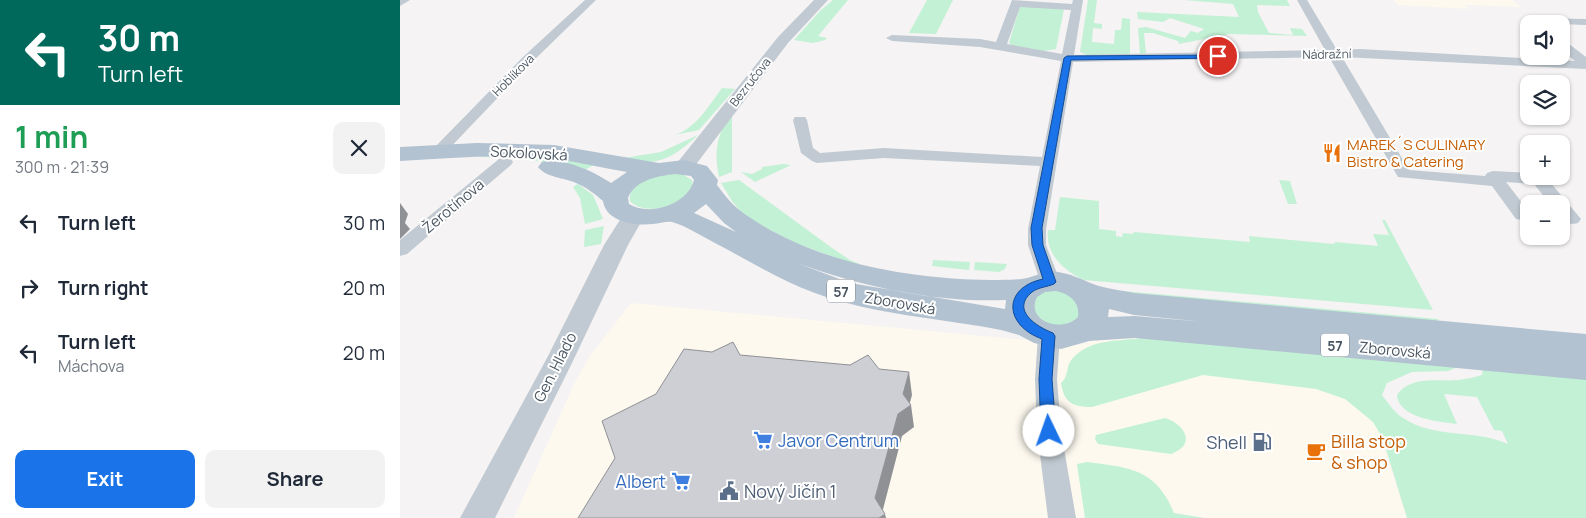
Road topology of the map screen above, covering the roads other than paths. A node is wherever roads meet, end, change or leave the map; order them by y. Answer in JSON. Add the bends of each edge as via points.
{"nodes":[{"id":1,"x":405,"y":0,"type":"edge"},
{"id":2,"x":591,"y":0,"type":"edge"},
{"id":3,"x":821,"y":0,"type":"edge"},
{"id":4,"x":1302,"y":0,"type":"edge"},
{"id":5,"x":400,"y":2,"type":"edge"},
{"id":6,"x":1016,"y":2,"type":"edge"},
{"id":7,"x":1077,"y":4,"type":"edge"},
{"id":8,"x":1570,"y":22,"type":"edge"},
{"id":9,"x":1586,"y":22,"type":"edge"},
{"id":10,"x":892,"y":38,"type":"dead end"},
{"id":11,"x":1000,"y":46,"type":"junction"},
{"id":12,"x":1570,"y":51,"type":"edge"},
{"id":13,"x":1334,"y":54,"type":"junction"},
{"id":14,"x":1067,"y":58,"type":"junction"},
{"id":15,"x":1586,"y":64,"type":"edge"},
{"id":16,"x":800,"y":120,"type":"dead end"},
{"id":17,"x":438,"y":152,"type":"junction"},
{"id":18,"x":400,"y":154,"type":"edge"},
{"id":19,"x":505,"y":162,"type":"junction"},
{"id":20,"x":1049,"y":162,"type":"junction"},
{"id":21,"x":400,"y":164,"type":"edge"},
{"id":22,"x":684,"y":167,"type":"junction"},
{"id":23,"x":657,"y":169,"type":"junction"},
{"id":24,"x":1497,"y":182,"type":"junction"},
{"id":25,"x":706,"y":188,"type":"junction"},
{"id":26,"x":1552,"y":195,"type":"edge"},
{"id":27,"x":615,"y":198,"type":"junction"},
{"id":28,"x":1520,"y":212,"type":"edge"},
{"id":29,"x":670,"y":213,"type":"junction"},
{"id":30,"x":633,"y":216,"type":"junction"},
{"id":31,"x":400,"y":250,"type":"edge"},
{"id":32,"x":1039,"y":285,"type":"junction"},
{"id":33,"x":1086,"y":293,"type":"junction"},
{"id":34,"x":1037,"y":330,"type":"junction"},
{"id":35,"x":1084,"y":330,"type":"junction"},
{"id":36,"x":1586,"y":346,"type":"edge"},
{"id":37,"x":1586,"y":368,"type":"edge"},
{"id":38,"x":477,"y":518,"type":"edge"},
{"id":39,"x":1062,"y":518,"type":"edge"}],
"edges":[{"from":1,"to":5,"type":"street"},
{"from":2,"to":17,"type":"street","name":"Hoblíkova","via":[[527,60]]},
{"from":3,"to":22,"type":"street","name":"Bezručova","via":[[784,40]]},
{"from":4,"to":13,"type":"street"},
{"from":6,"to":7,"type":"street"},
{"from":6,"to":11,"type":"street"},
{"from":7,"to":14,"type":"street"},
{"from":8,"to":9,"type":"street"},
{"from":10,"to":11,"type":"street"},
{"from":11,"to":14,"type":"street"},
{"from":12,"to":15,"type":"street","name":"Nádražní"},
{"from":13,"to":14,"type":"street","name":"Nádražní"},
{"from":13,"to":15,"type":"street","name":"Nádražní"},
{"from":13,"to":24,"type":"street","via":[[1404,174]]},
{"from":14,"to":20,"type":"street"},
{"from":16,"to":20,"type":"street","via":[[806,150],[817,158],[884,153]]},
{"from":17,"to":18,"type":"main road","name":"Sokolovská"},
{"from":17,"to":23,"type":"main road","name":"Sokolovská","via":[[538,151]]},
{"from":19,"to":21,"type":"main road","name":"Sokolovská"},
{"from":19,"to":27,"type":"main road","name":"Sokolovská","via":[[566,170],[601,186]]},
{"from":19,"to":31,"type":"street","name":"Žerotínova"},
{"from":20,"to":32,"type":"street","via":[[1037,236]]},
{"from":22,"to":23,"type":"main road"},
{"from":22,"to":25,"type":"main road","number":"57","via":[[702,174]]},
{"from":23,"to":27,"type":"main road","via":[[631,180]]},
{"from":24,"to":26,"type":"street","via":[[1492,176],[1539,179]]},
{"from":24,"to":28,"type":"street"},
{"from":25,"to":29,"type":"main road","number":"57","via":[[691,204]]},
{"from":25,"to":32,"type":"main road","name":"Zborovská","number":"57","via":[[736,220],[757,233],[840,268],[875,277],[953,288],[994,291]]},
{"from":27,"to":30,"type":"main road","name":"Sokolovská","via":[[617,208]]},
{"from":29,"to":30,"type":"main road","number":"57"},
{"from":29,"to":34,"type":"main road","name":"Zborovská","number":"57","via":[[694,220],[763,259],[825,286],[895,304],[989,316]]},
{"from":30,"to":38,"type":"street","name":"Gen. Hlaďo"},
{"from":32,"to":33,"type":"main road","number":"57","via":[[1067,283]]},
{"from":32,"to":34,"type":"main road","via":[[1020,298],[1018,306],[1020,316]]},
{"from":33,"to":35,"type":"main road","via":[[1095,314]]},
{"from":33,"to":36,"type":"main road","name":"Zborovská","number":"57","via":[[1134,304]]},
{"from":34,"to":35,"type":"main road","number":"57","via":[[1068,336]]},
{"from":34,"to":39,"type":"street"},
{"from":35,"to":37,"type":"main road","name":"Zborovská","number":"57","via":[[1135,327]]}]}
